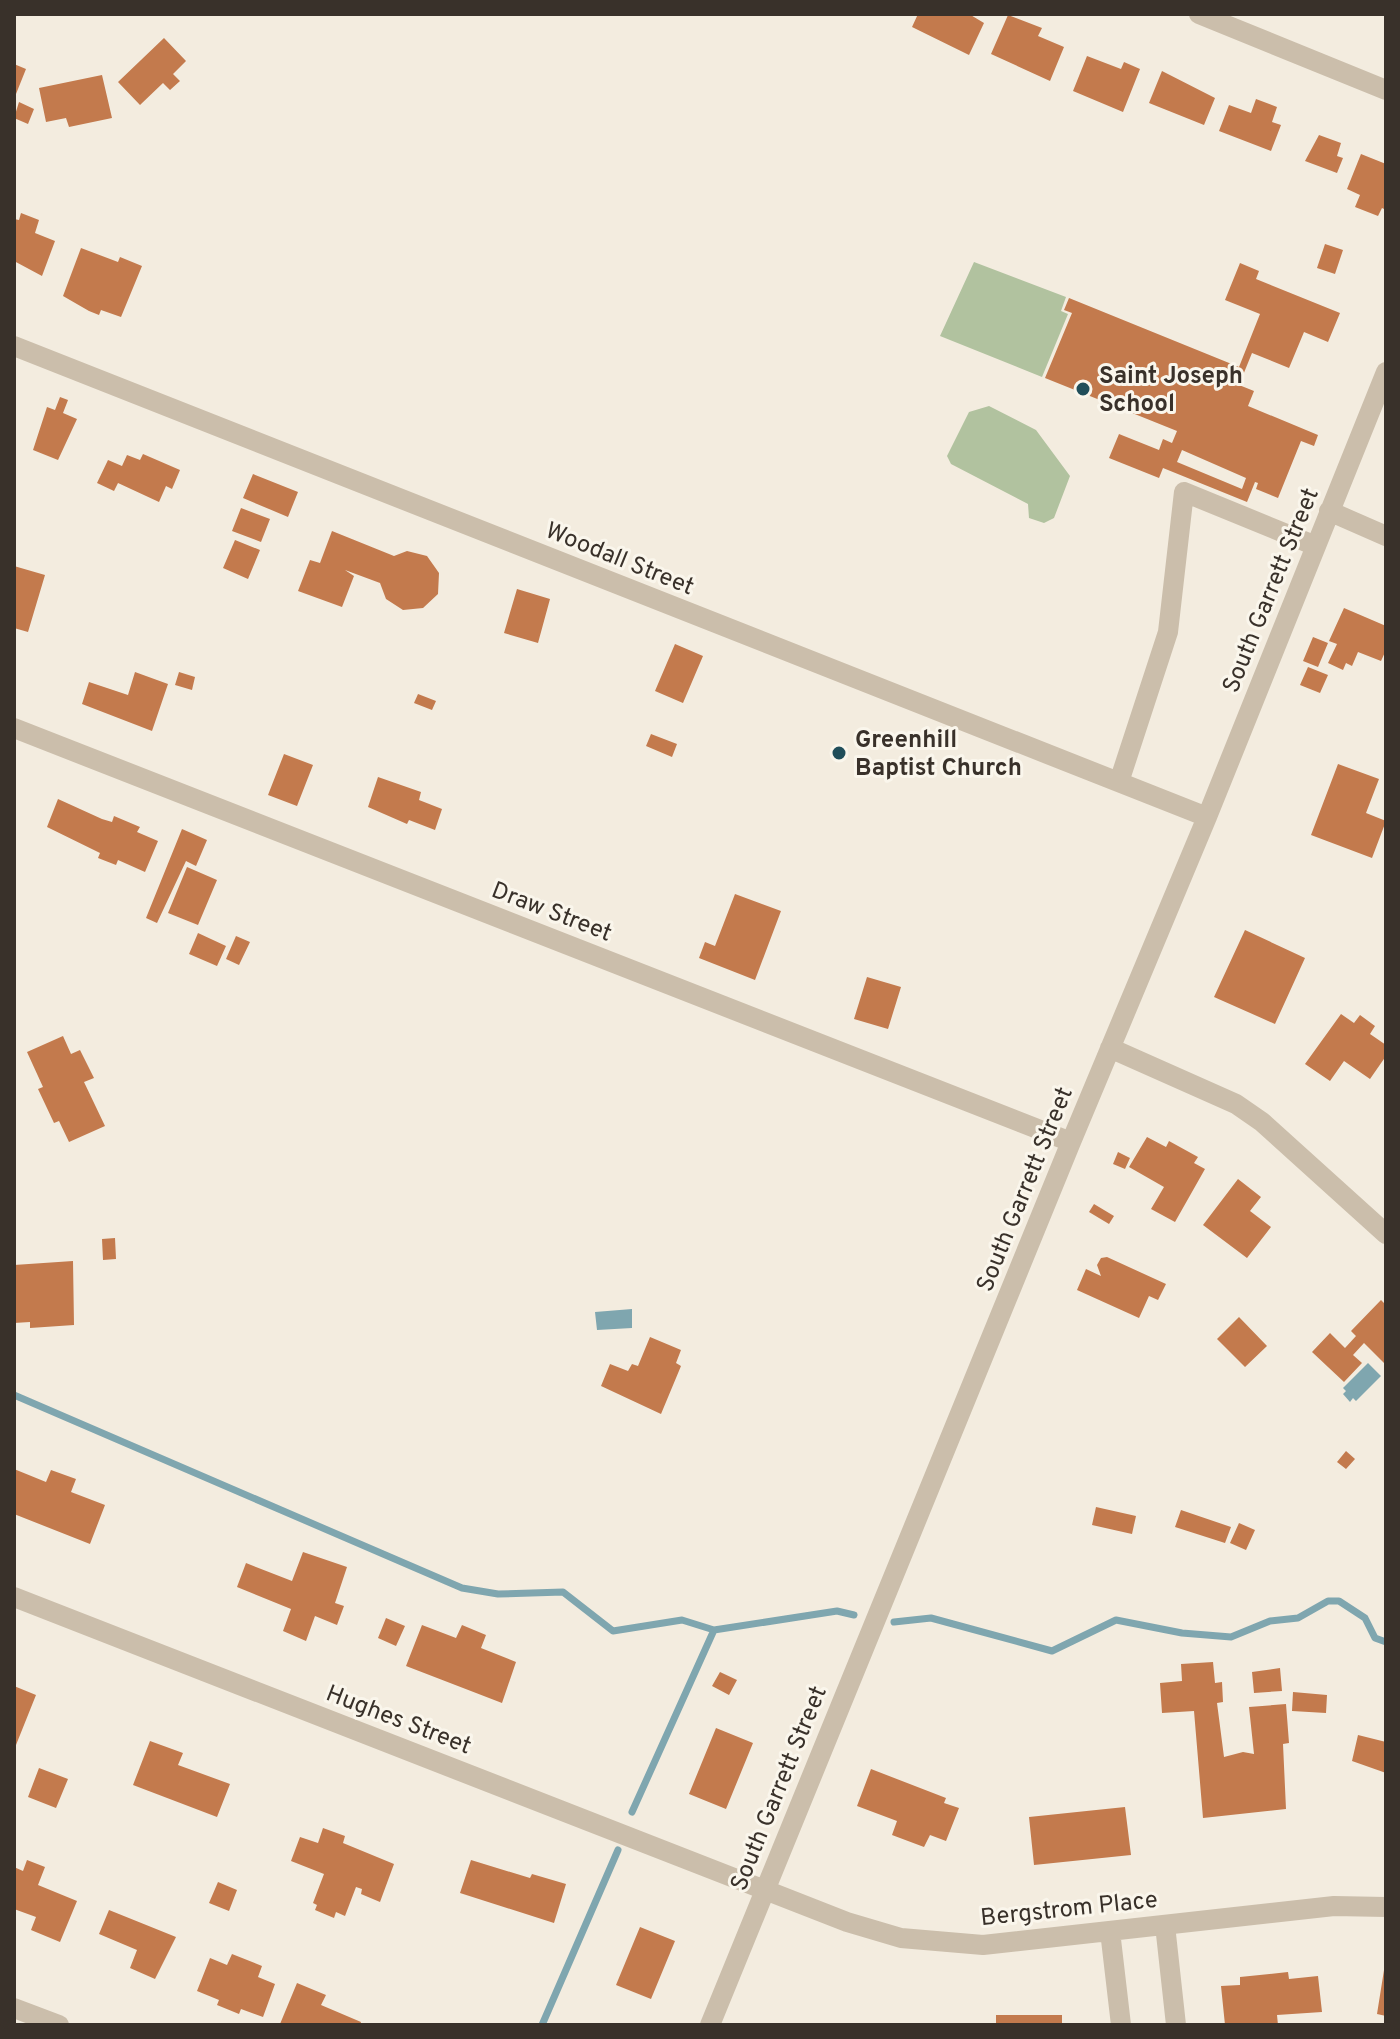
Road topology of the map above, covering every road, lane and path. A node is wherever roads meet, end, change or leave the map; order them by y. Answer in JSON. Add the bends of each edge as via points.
{"nodes":[{"id":1,"x":1199,"y":14,"type":"edge"},
{"id":2,"x":1386,"y":90,"type":"edge"},
{"id":3,"x":14,"y":346,"type":"edge"},
{"id":4,"x":1386,"y":372,"type":"edge"},
{"id":5,"x":1329,"y":511,"type":"junction"},
{"id":6,"x":1386,"y":536,"type":"edge"},
{"id":7,"x":1316,"y":546,"type":"junction"},
{"id":8,"x":14,"y":728,"type":"edge"},
{"id":9,"x":1119,"y":782,"type":"junction"},
{"id":10,"x":1207,"y":817,"type":"junction"},
{"id":11,"x":1110,"y":1048,"type":"junction"},
{"id":12,"x":1071,"y":1142,"type":"junction"},
{"id":13,"x":1386,"y":1234,"type":"edge"},
{"id":14,"x":14,"y":1597,"type":"edge"},
{"id":15,"x":765,"y":1890,"type":"junction"},
{"id":16,"x":1386,"y":1907,"type":"edge"},
{"id":17,"x":1165,"y":1925,"type":"junction"},
{"id":18,"x":1110,"y":1931,"type":"junction"},
{"id":19,"x":14,"y":2008,"type":"edge"},
{"id":20,"x":59,"y":2025,"type":"edge"},
{"id":21,"x":710,"y":2025,"type":"edge"},
{"id":22,"x":1121,"y":2025,"type":"edge"},
{"id":23,"x":1176,"y":2025,"type":"edge"}],
"edges":[{"from":1,"to":2,"type":"street"},
{"from":3,"to":9,"type":"street","name":"Woodall Street"},
{"from":4,"to":5,"type":"street","name":"South Garrett Street"},
{"from":5,"to":6,"type":"street"},
{"from":5,"to":7,"type":"street","name":"South Garrett Street"},
{"from":7,"to":9,"type":"street","via":[[1184,492],[1168,632]]},
{"from":7,"to":10,"type":"street","name":"South Garrett Street"},
{"from":8,"to":12,"type":"street","name":"Draw Street"},
{"from":9,"to":10,"type":"street","name":"Woodall Street"},
{"from":10,"to":11,"type":"street","name":"South Garrett Street"},
{"from":11,"to":12,"type":"street","name":"South Garrett Street"},
{"from":11,"to":13,"type":"street","via":[[1236,1104]]},
{"from":12,"to":15,"type":"street","name":"South Garrett Street"},
{"from":14,"to":15,"type":"street","name":"Hughes Street"},
{"from":15,"to":18,"type":"street","name":"Bergstrom Place","via":[[862,1927],[931,1942],[983,1945]]},
{"from":15,"to":21,"type":"street","name":"South Garrett Street"},
{"from":16,"to":17,"type":"street","name":"Bergstrom Place","via":[[1334,1906]]},
{"from":17,"to":18,"type":"street","name":"Bergstrom Place"},
{"from":17,"to":23,"type":"street"},
{"from":18,"to":22,"type":"street"},
{"from":19,"to":20,"type":"street"}]}
